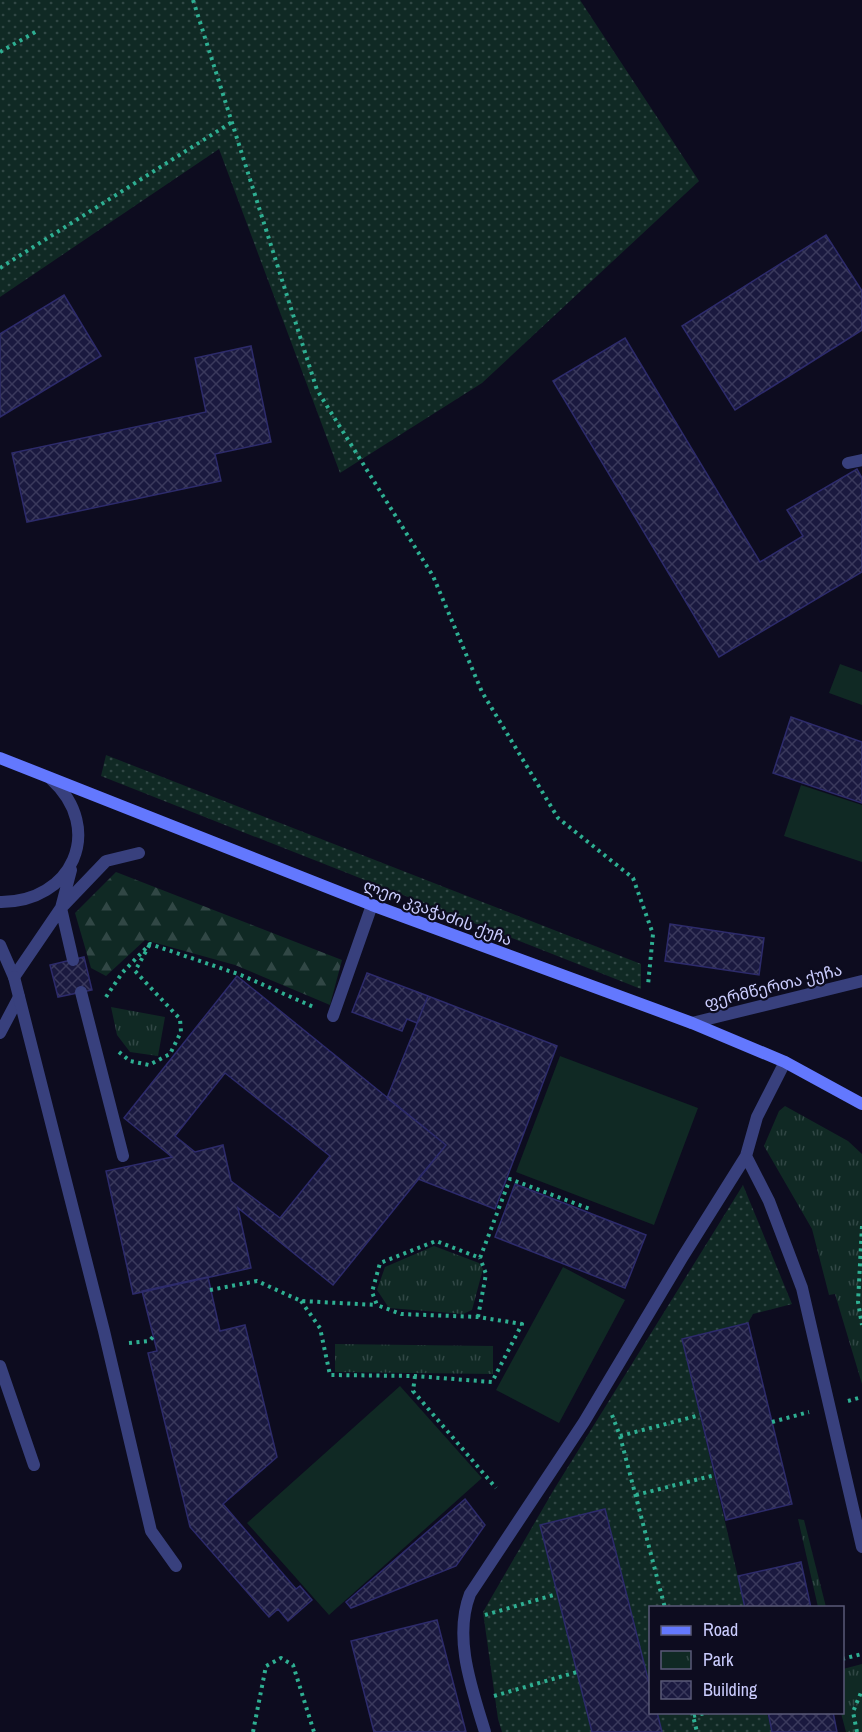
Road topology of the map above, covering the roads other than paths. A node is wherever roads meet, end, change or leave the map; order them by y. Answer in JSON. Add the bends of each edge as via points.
{"nodes":[{"id":1,"x":862,"y":460,"type":"edge"},
{"id":2,"x":848,"y":463,"type":"dead end"},
{"id":3,"x":0,"y":758,"type":"edge"},
{"id":4,"x":0,"y":764,"type":"edge"},
{"id":5,"x":15,"y":764,"type":"junction"},
{"id":6,"x":45,"y":774,"type":"junction"},
{"id":7,"x":139,"y":853,"type":"dead end"},
{"id":8,"x":73,"y":863,"type":"junction"},
{"id":9,"x":0,"y":902,"type":"edge"},
{"id":10,"x":372,"y":905,"type":"junction"},
{"id":11,"x":61,"y":908,"type":"junction"},
{"id":12,"x":0,"y":945,"type":"edge"},
{"id":13,"x":73,"y":960,"type":"dead end"},
{"id":14,"x":12,"y":972,"type":"junction"},
{"id":15,"x":0,"y":978,"type":"edge"},
{"id":16,"x":862,"y":981,"type":"edge"},
{"id":17,"x":81,"y":992,"type":"dead end"},
{"id":18,"x":19,"y":997,"type":"junction"},
{"id":19,"x":333,"y":1016,"type":"road end"},
{"id":20,"x":692,"y":1023,"type":"junction"},
{"id":21,"x":0,"y":1034,"type":"edge"},
{"id":22,"x":785,"y":1062,"type":"junction"},
{"id":23,"x":862,"y":1104,"type":"edge"},
{"id":24,"x":123,"y":1156,"type":"dead end"},
{"id":25,"x":746,"y":1156,"type":"junction"},
{"id":26,"x":0,"y":1366,"type":"edge"},
{"id":27,"x":34,"y":1465,"type":"dead end"},
{"id":28,"x":862,"y":1547,"type":"edge"},
{"id":29,"x":176,"y":1566,"type":"dead end"},
{"id":30,"x":486,"y":1732,"type":"edge"}],
"edges":[{"from":1,"to":2,"type":"street"},
{"from":3,"to":5,"type":"main road","name":"ლეო კვაჭაძის ქუჩა"},
{"from":4,"to":5,"type":"street"},
{"from":5,"to":6,"type":"main road","name":"ლეო კვაჭაძის ქუჩა"},
{"from":6,"to":8,"type":"street","via":[[64,791],[76,813],[79,838]]},
{"from":6,"to":10,"type":"main road","name":"ლეო კვაჭაძის ქუჩა"},
{"from":7,"to":11,"type":"street","via":[[106,861]]},
{"from":8,"to":9,"type":"street","via":[[50,890],[34,899]]},
{"from":8,"to":11,"type":"street"},
{"from":10,"to":19,"type":"street"},
{"from":10,"to":20,"type":"main road","name":"ლეო კვაჭაძის ქუჩა"},
{"from":11,"to":13,"type":"street"},
{"from":11,"to":14,"type":"street"},
{"from":12,"to":14,"type":"street"},
{"from":14,"to":15,"type":"street"},
{"from":14,"to":18,"type":"street"},
{"from":16,"to":20,"type":"street","name":"ფერმწერთა ქუჩა"},
{"from":17,"to":24,"type":"street"},
{"from":18,"to":21,"type":"street"},
{"from":18,"to":29,"type":"street","via":[[151,1531]]},
{"from":20,"to":22,"type":"main road","name":"ლეო კვაჭაძის ქუჩა"},
{"from":22,"to":23,"type":"main road","name":"ლეო კვაჭაძის ქუჩა"},
{"from":22,"to":25,"type":"street","via":[[757,1117]]},
{"from":25,"to":28,"type":"street","via":[[769,1201],[802,1288]]},
{"from":25,"to":30,"type":"street","via":[[603,1392],[470,1594],[465,1608],[468,1672]]},
{"from":26,"to":27,"type":"street"}]}
